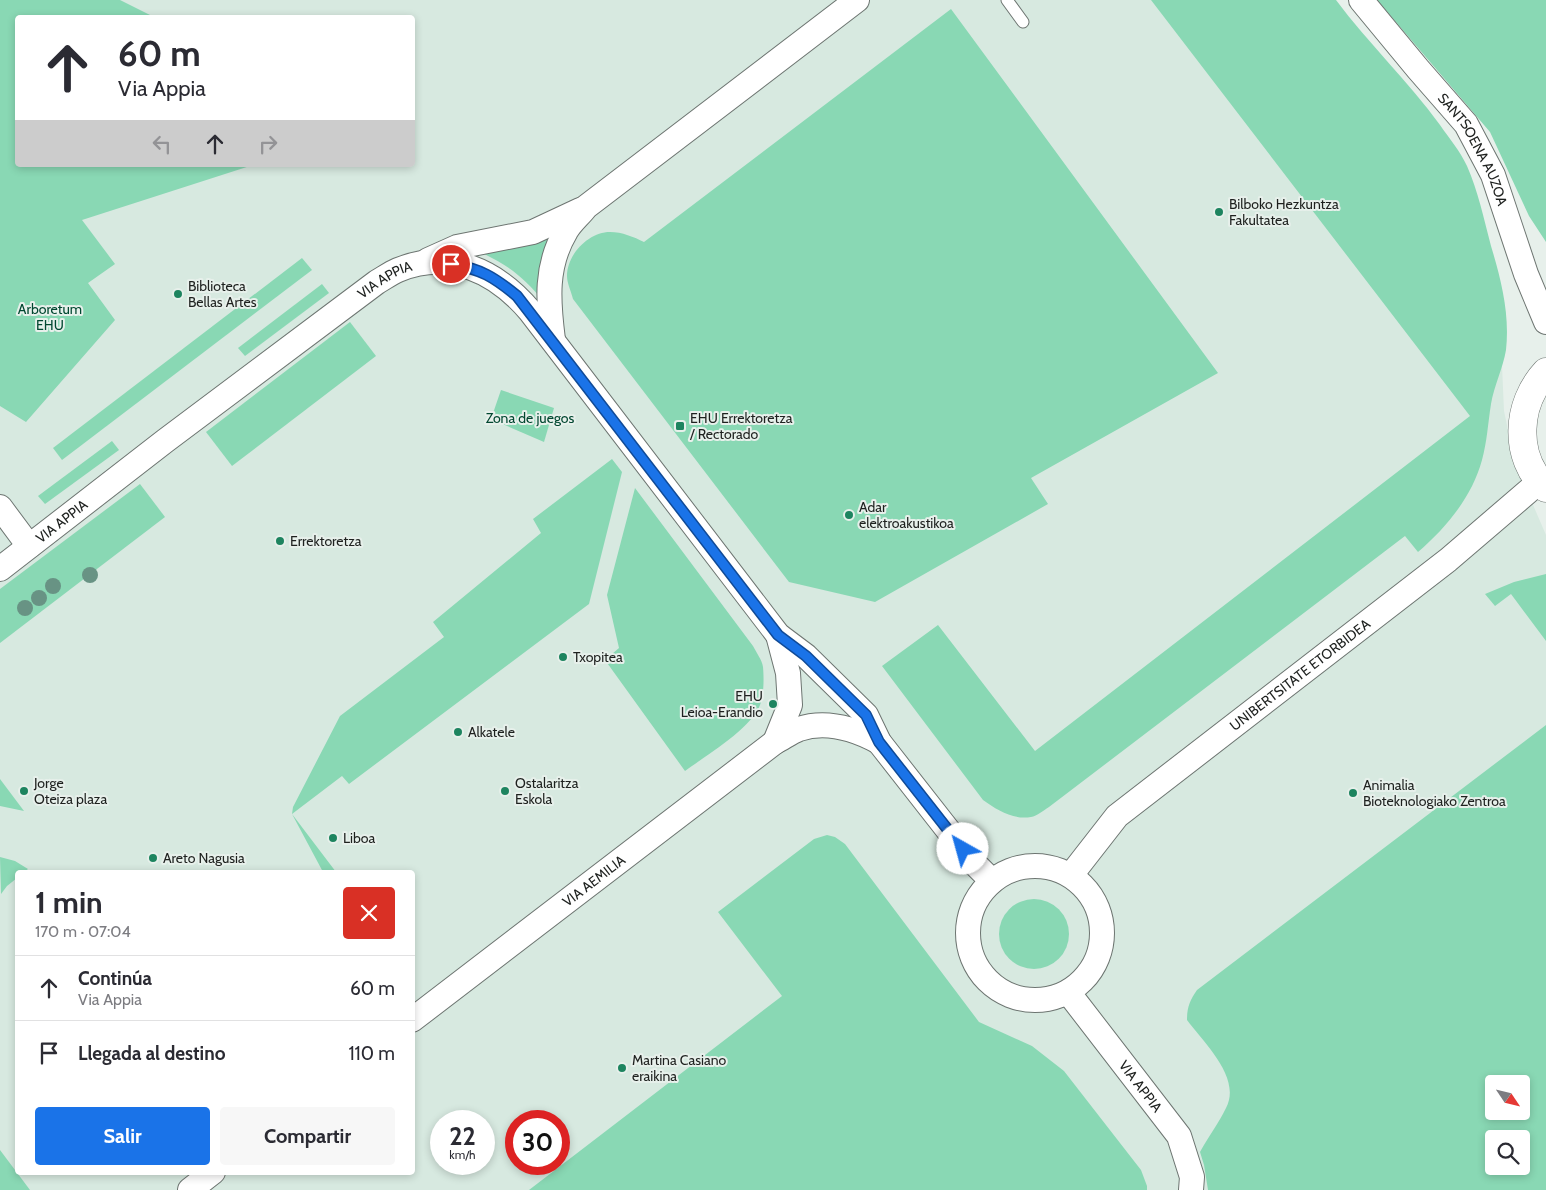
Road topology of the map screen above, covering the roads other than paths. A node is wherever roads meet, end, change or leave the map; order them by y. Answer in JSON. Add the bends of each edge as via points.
{"nodes":[{"id":1,"x":857,"y":0,"type":"edge"},
{"id":2,"x":1007,"y":0,"type":"edge"},
{"id":3,"x":1361,"y":0,"type":"edge"},
{"id":4,"x":1022,"y":22,"type":"dead end"},
{"id":5,"x":586,"y":207,"type":"junction"},
{"id":6,"x":416,"y":265,"type":"junction"},
{"id":7,"x":1546,"y":322,"type":"edge"},
{"id":8,"x":554,"y":341,"type":"junction"},
{"id":9,"x":1546,"y":372,"type":"edge"},
{"id":10,"x":1542,"y":485,"type":"edge"},
{"id":11,"x":0,"y":507,"type":"edge"},
{"id":12,"x":29,"y":546,"type":"junction"},
{"id":13,"x":0,"y":568,"type":"edge"},
{"id":14,"x":778,"y":635,"type":"junction"},
{"id":15,"x":775,"y":742,"type":"junction"},
{"id":16,"x":879,"y":742,"type":"junction"},
{"id":17,"x":1071,"y":875,"type":"junction"},
{"id":18,"x":992,"y":881,"type":"junction"},
{"id":19,"x":1068,"y":992,"type":"junction"},
{"id":20,"x":415,"y":1018,"type":"edge"},
{"id":21,"x":209,"y":1175,"type":"edge"},
{"id":22,"x":190,"y":1190,"type":"edge"},
{"id":23,"x":1191,"y":1190,"type":"edge"}],
"edges":[{"from":1,"to":5,"type":"street"},
{"from":2,"to":4,"type":"lane"},
{"from":3,"to":7,"type":"street","name":"SANTSOENA AUZOA","via":[[1466,124],[1493,175],[1526,274]]},
{"from":5,"to":6,"type":"street","via":[[533,232],[457,248]]},
{"from":5,"to":8,"type":"street","via":[[566,230],[551,272],[548,305]]},
{"from":6,"to":8,"type":"street","name":"VIA APPIA","via":[[451,264],[488,274],[517,296]]},
{"from":6,"to":12,"type":"street","name":"VIA APPIA","via":[[377,282]]},
{"from":8,"to":14,"type":"street","name":"VIA APPIA"},
{"from":9,"to":10,"type":"main road","via":[[1530,392],[1523,415],[1522,438],[1527,461]]},
{"from":10,"to":17,"type":"street","name":"UNIBERTSITATE ETORBIDEA","via":[[1117,816]]},
{"from":11,"to":12,"type":"street"},
{"from":12,"to":13,"type":"street","name":"VIA APPIA"},
{"from":14,"to":15,"type":"street","via":[[788,673],[790,705]]},
{"from":14,"to":16,"type":"street","via":[[806,656],[866,715]]},
{"from":15,"to":16,"type":"street","name":"VIA AEMILIA","via":[[800,729],[820,726],[839,726]]},
{"from":15,"to":20,"type":"street","name":"VIA AEMILIA"},
{"from":16,"to":18,"type":"street","via":[[973,862]]},
{"from":17,"to":18,"type":"street","via":[[1050,867],[1027,866],[1010,870]]},
{"from":17,"to":19,"type":"street","via":[[1087,889],[1096,904],[1103,935],[1091,970]]},
{"from":18,"to":19,"type":"street","via":[[977,900],[970,920],[968,940],[976,965],[1004,993],[1043,1000]]},
{"from":19,"to":23,"type":"street","name":"VIA APPIA","via":[[1179,1136],[1192,1178]]},
{"from":21,"to":22,"type":"street"}]}
